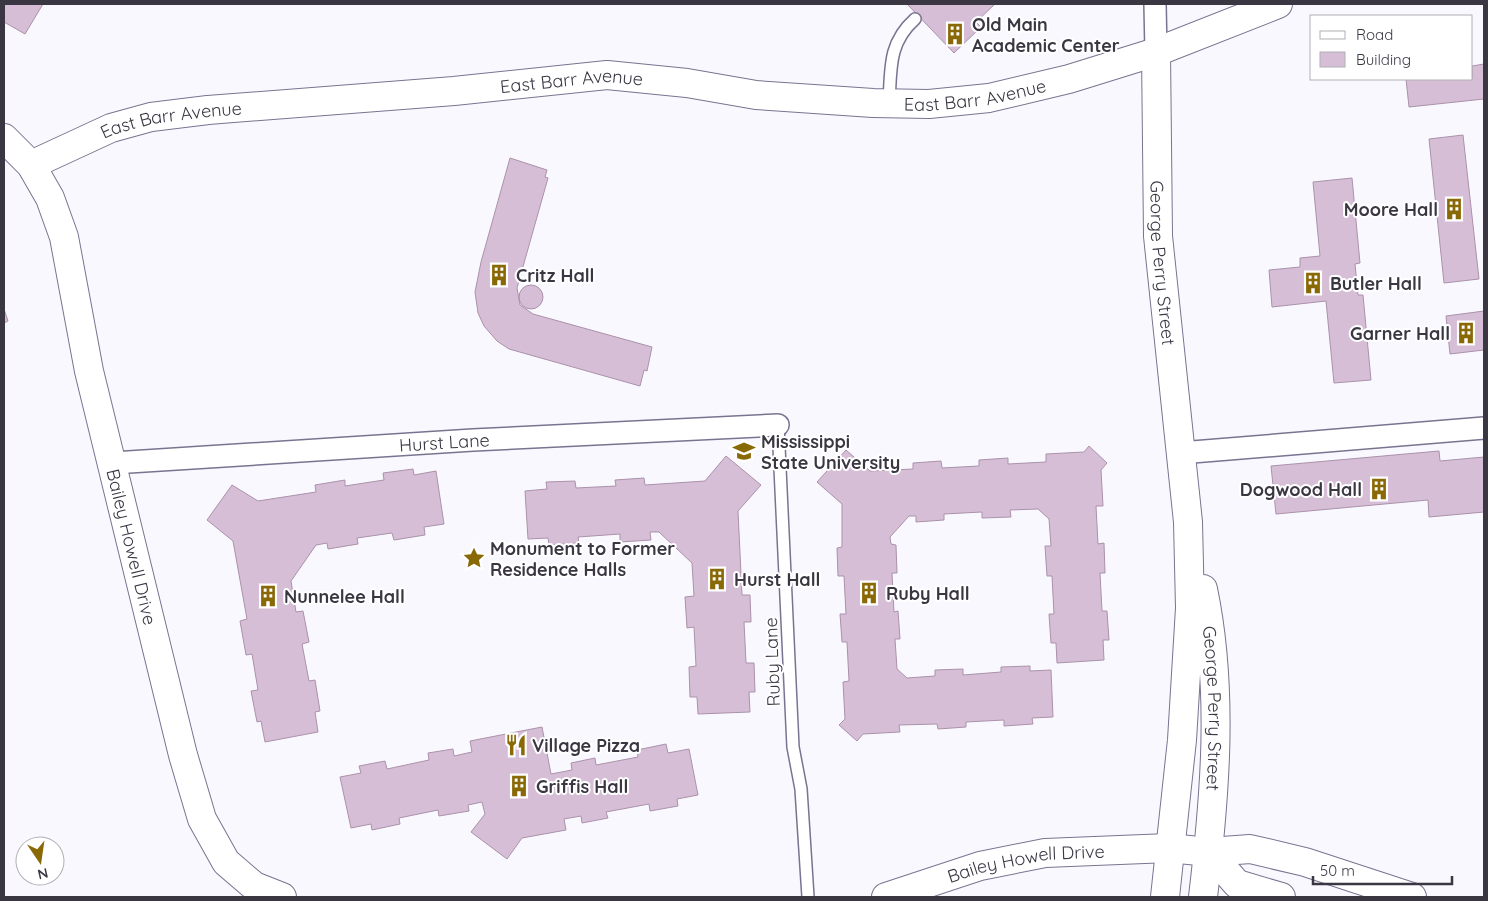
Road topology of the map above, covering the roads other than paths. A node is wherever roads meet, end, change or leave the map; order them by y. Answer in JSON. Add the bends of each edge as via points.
{"nodes":[{"id":1,"x":1156,"y":4,"type":"edge"},
{"id":2,"x":1278,"y":4,"type":"edge"},
{"id":3,"x":915,"y":19,"type":"dead end"},
{"id":4,"x":1156,"y":52,"type":"junction"},
{"id":5,"x":889,"y":103,"type":"junction"},
{"id":6,"x":4,"y":138,"type":"edge"},
{"id":7,"x":31,"y":165,"type":"junction"},
{"id":8,"x":778,"y":426,"type":"joint"},
{"id":9,"x":1484,"y":428,"type":"edge"},
{"id":10,"x":1180,"y":453,"type":"junction"},
{"id":11,"x":113,"y":463,"type":"junction"},
{"id":12,"x":1188,"y":522,"type":"junction"},
{"id":13,"x":1169,"y":848,"type":"junction"},
{"id":14,"x":1209,"y":852,"type":"junction"},
{"id":15,"x":282,"y":897,"type":"edge"},
{"id":16,"x":808,"y":897,"type":"edge"},
{"id":17,"x":886,"y":897,"type":"edge"},
{"id":18,"x":1165,"y":897,"type":"edge"},
{"id":19,"x":1203,"y":897,"type":"edge"},
{"id":20,"x":1282,"y":897,"type":"edge"},
{"id":21,"x":1412,"y":897,"type":"edge"}],
"edges":[{"from":1,"to":4,"type":"street","name":"George Perry Street"},
{"from":2,"to":4,"type":"street","name":"East Barr Avenue"},
{"from":3,"to":5,"type":"lane","via":[[902,30],[892,51]]},
{"from":4,"to":5,"type":"street","name":"East Barr Avenue","via":[[1069,79],[989,98],[930,104]]},
{"from":4,"to":10,"type":"street","name":"George Perry Street","via":[[1158,236]]},
{"from":5,"to":7,"type":"street","name":"East Barr Avenue","via":[[756,95],[687,83],[607,75],[151,117],[111,128]]},
{"from":6,"to":7,"type":"street"},
{"from":7,"to":11,"type":"street","name":"Bailey Howell Drive","via":[[50,198],[64,237],[88,366]]},
{"from":8,"to":11,"type":"street","name":"Hurst Lane","via":[[473,440]]},
{"from":8,"to":16,"type":"lane","name":"Ruby Lane","via":[[793,747],[801,789]]},
{"from":9,"to":10,"type":"street"},
{"from":10,"to":12,"type":"street","name":"George Perry Street"},
{"from":11,"to":15,"type":"street","name":"Bailey Howell Drive","via":[[183,755],[202,819],[226,862],[254,886]]},
{"from":12,"to":13,"type":"street","name":"George Perry Street","via":[[1190,608],[1182,740]]},
{"from":12,"to":14,"type":"street","name":"George Perry Street","via":[[1205,599],[1215,683]]},
{"from":13,"to":14,"type":"street","name":"Bailey Howell Drive"},
{"from":13,"to":17,"type":"street","name":"Bailey Howell Drive","via":[[1045,853],[980,866]]},
{"from":13,"to":18,"type":"street","name":"George Perry Street"},
{"from":14,"to":19,"type":"street","name":"George Perry Street"},
{"from":14,"to":20,"type":"street","via":[[1237,884]]},
{"from":14,"to":21,"type":"street","via":[[1250,849],[1305,862]]}]}
